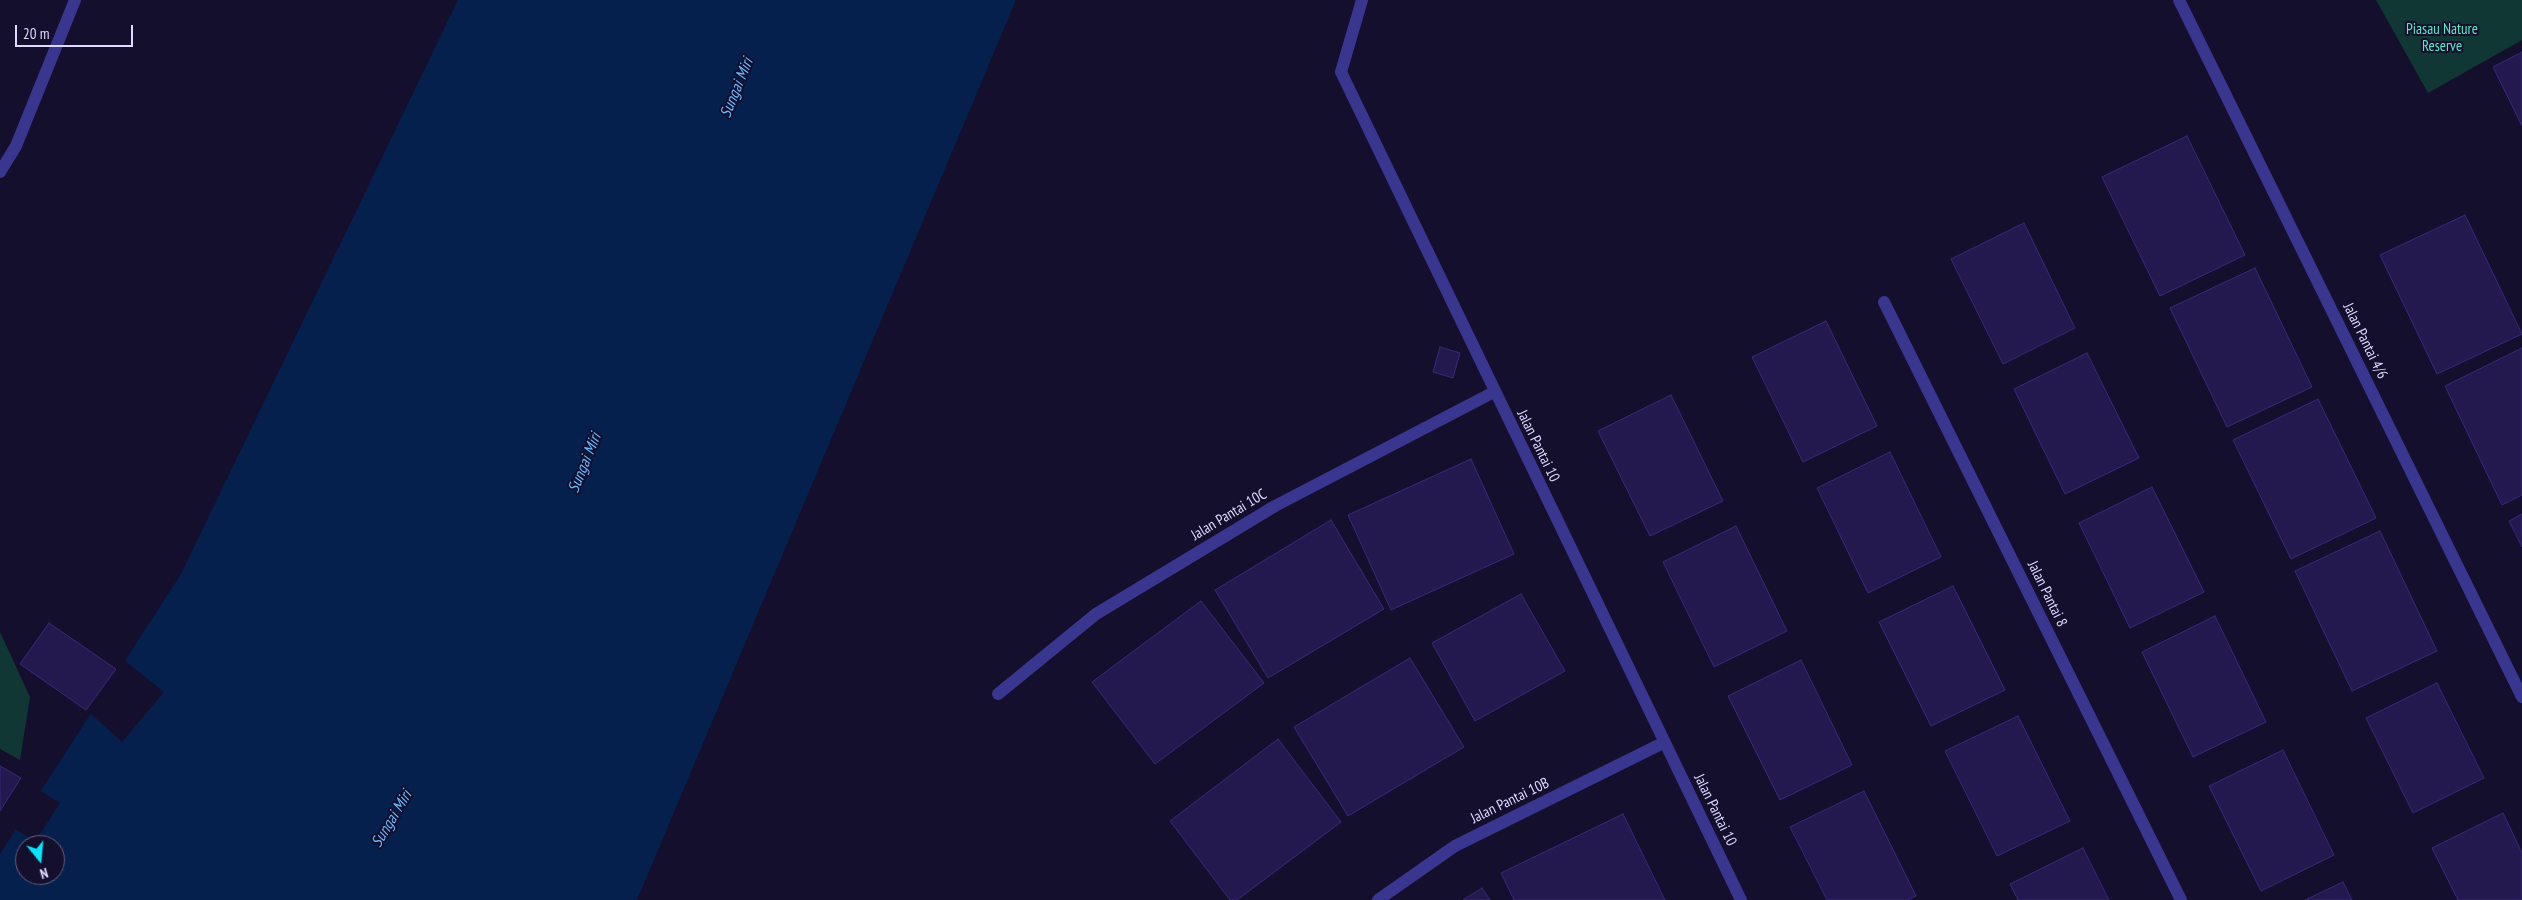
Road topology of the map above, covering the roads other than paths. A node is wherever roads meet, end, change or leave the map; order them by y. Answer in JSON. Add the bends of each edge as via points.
{"nodes":[{"id":1,"x":75,"y":0,"type":"edge"},
{"id":2,"x":1362,"y":0,"type":"edge"},
{"id":3,"x":2179,"y":0,"type":"edge"},
{"id":4,"x":0,"y":172,"type":"edge"},
{"id":5,"x":1884,"y":302,"type":"dead end"},
{"id":6,"x":1494,"y":392,"type":"junction"},
{"id":7,"x":998,"y":694,"type":"dead end"},
{"id":8,"x":2522,"y":697,"type":"edge"},
{"id":9,"x":1664,"y":743,"type":"junction"},
{"id":10,"x":1378,"y":900,"type":"edge"},
{"id":11,"x":1741,"y":900,"type":"edge"},
{"id":12,"x":2181,"y":900,"type":"edge"}],
"edges":[{"from":1,"to":4,"type":"street","via":[[16,146]]},
{"from":2,"to":6,"type":"street","name":"Jalan Pantai 10","via":[[1341,72]]},
{"from":3,"to":8,"type":"street","name":"Jalan Pantai 4/6"},
{"from":5,"to":12,"type":"street","name":"Jalan Pantai 8"},
{"from":6,"to":7,"type":"street","name":"Jalan Pantai 10C","via":[[1274,506],[1096,614]]},
{"from":6,"to":9,"type":"street","name":"Jalan Pantai 10"},
{"from":9,"to":10,"type":"street","name":"Jalan Pantai 10B","via":[[1455,846]]},
{"from":9,"to":11,"type":"street","name":"Jalan Pantai 10"}]}
